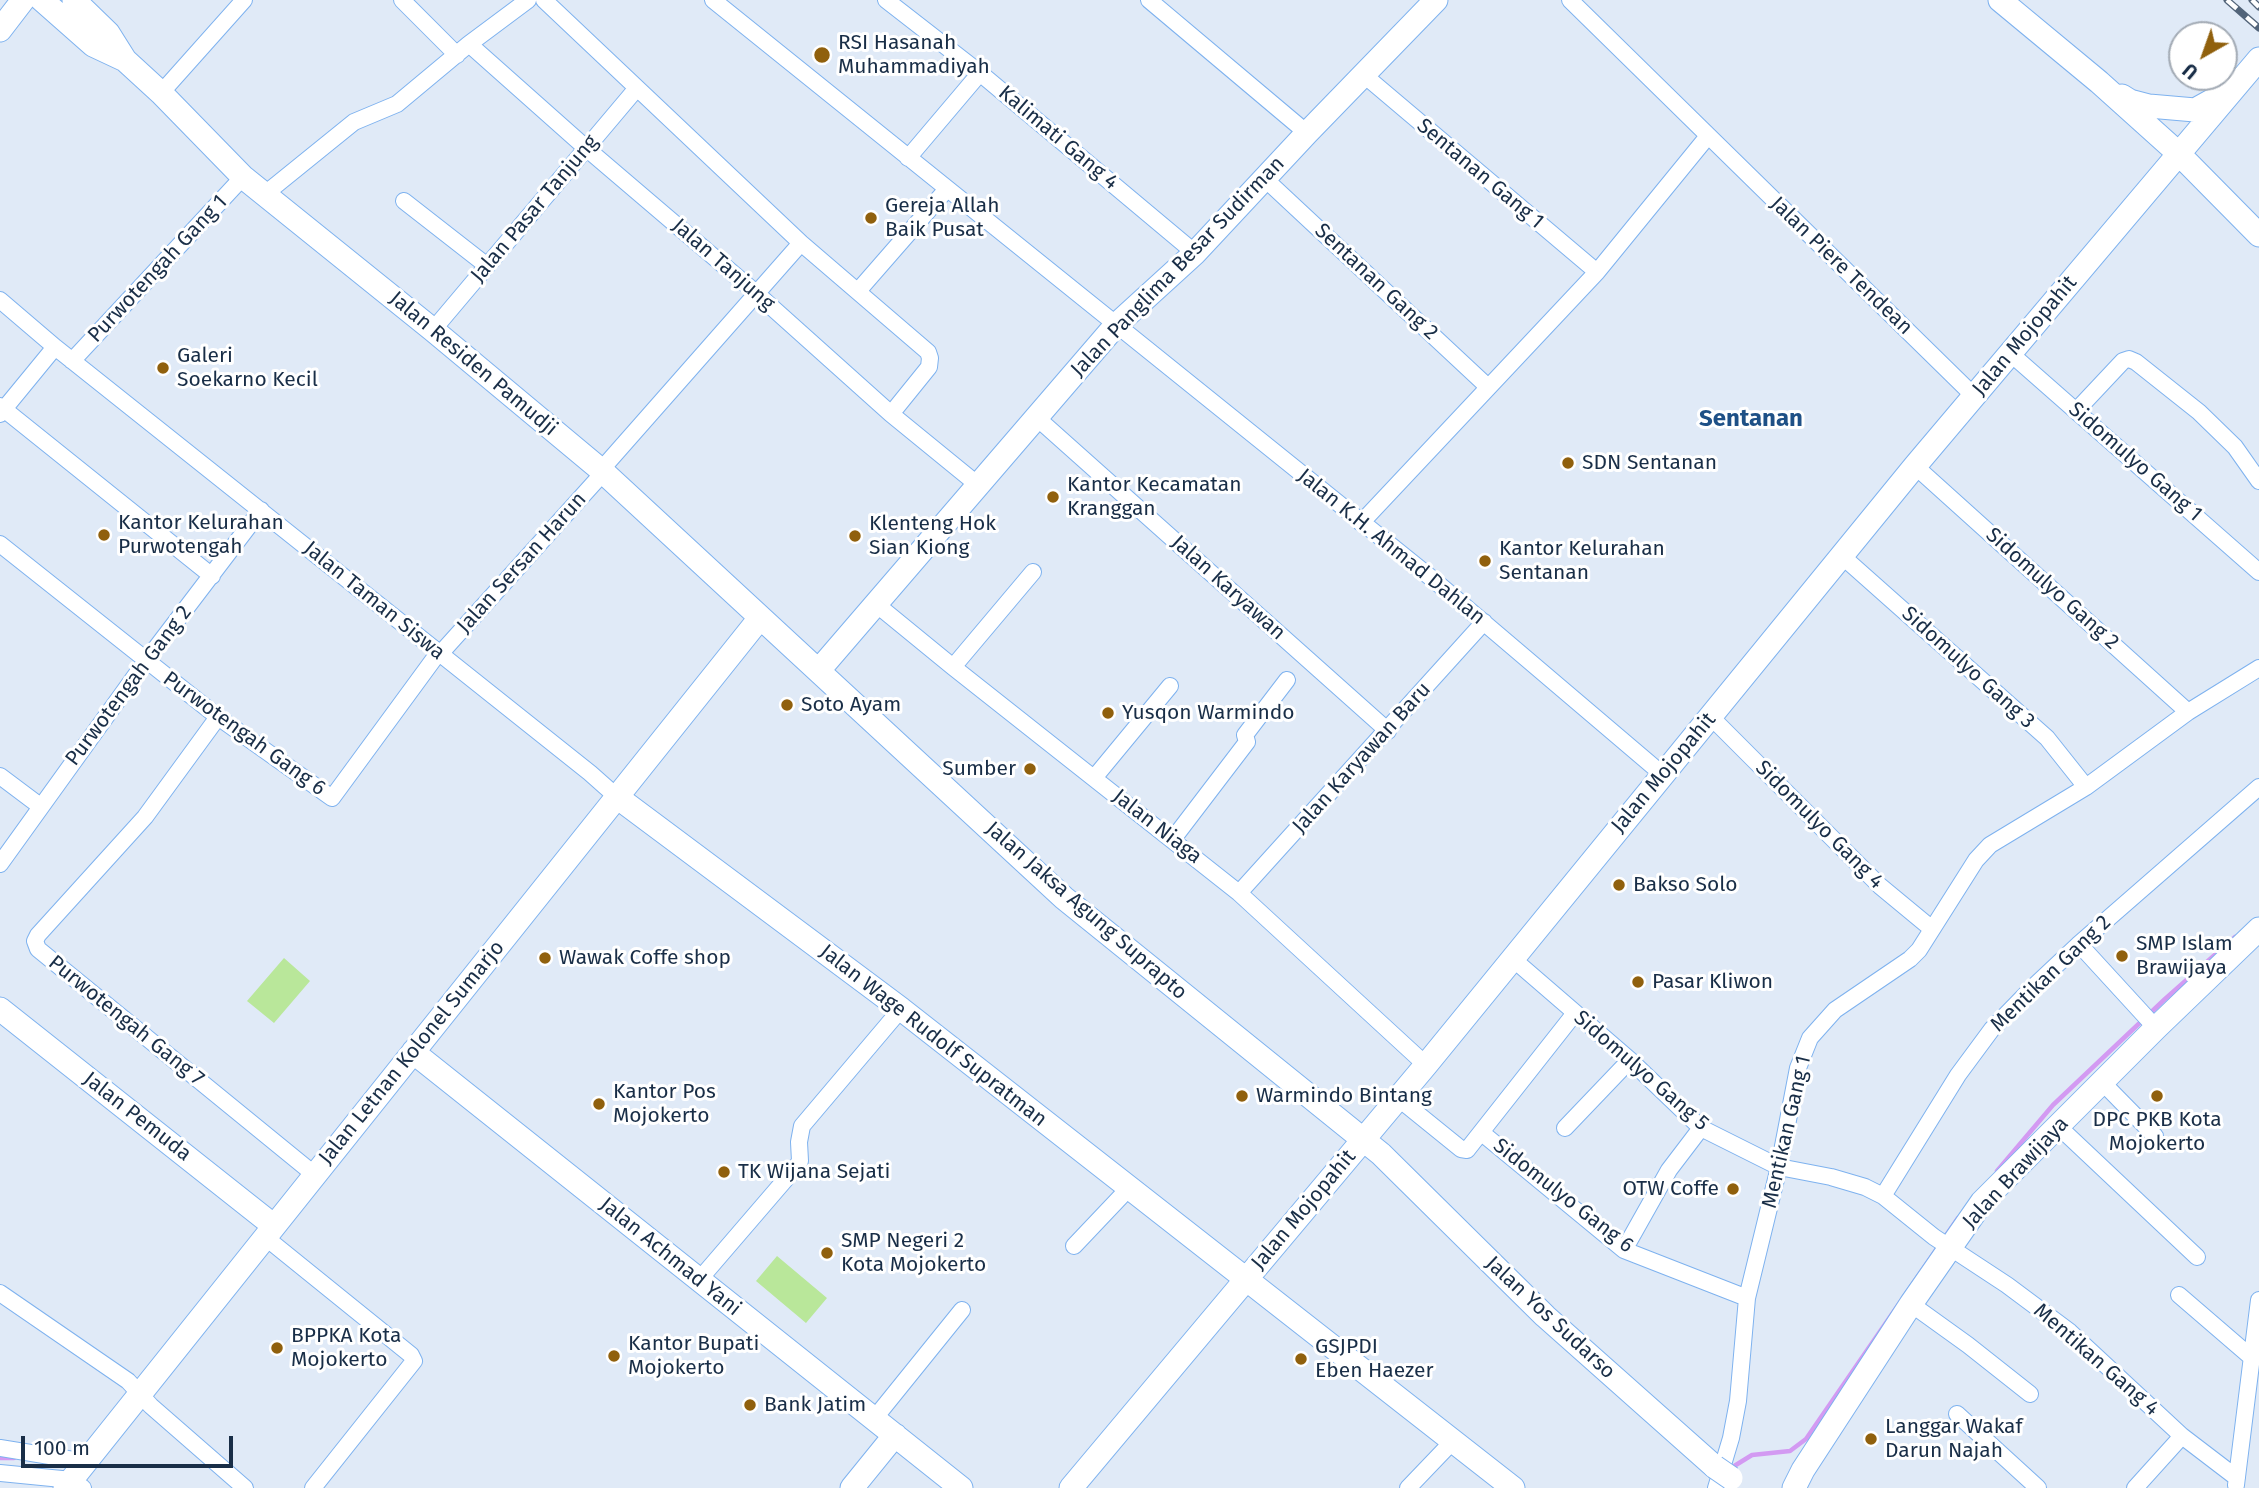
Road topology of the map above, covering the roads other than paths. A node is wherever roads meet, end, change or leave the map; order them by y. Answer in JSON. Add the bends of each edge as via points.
{"nodes":[{"id":1,"x":23,"y":0,"type":"edge"},
{"id":2,"x":42,"y":0,"type":"edge"},
{"id":3,"x":74,"y":0,"type":"edge"},
{"id":4,"x":244,"y":0,"type":"edge"},
{"id":5,"x":402,"y":0,"type":"edge"},
{"id":6,"x":528,"y":0,"type":"edge"},
{"id":7,"x":544,"y":0,"type":"edge"},
{"id":8,"x":713,"y":0,"type":"edge"},
{"id":9,"x":886,"y":0,"type":"edge"},
{"id":10,"x":1149,"y":0,"type":"edge"},
{"id":11,"x":1570,"y":0,"type":"edge"},
{"id":12,"x":2000,"y":0,"type":"edge"},
{"id":13,"x":1434,"y":1,"type":"edge"},
{"id":14,"x":0,"y":30,"type":"edge"},
{"id":15,"x":463,"y":50,"type":"junction"},
{"id":16,"x":2259,"y":59,"type":"edge"},
{"id":17,"x":125,"y":60,"type":"junction"},
{"id":18,"x":980,"y":73,"type":"junction"},
{"id":19,"x":1364,"y":75,"type":"junction"},
{"id":20,"x":2099,"y":82,"type":"junction"},
{"id":21,"x":2238,"y":84,"type":"edge"},
{"id":22,"x":636,"y":88,"type":"junction"},
{"id":23,"x":2231,"y":91,"type":"edge"},
{"id":24,"x":2232,"y":91,"type":"edge"},
{"id":25,"x":161,"y":93,"type":"junction"},
{"id":26,"x":1307,"y":133,"type":"junction"},
{"id":27,"x":1708,"y":136,"type":"junction"},
{"id":28,"x":586,"y":148,"type":"junction"},
{"id":29,"x":2178,"y":153,"type":"junction"},
{"id":30,"x":908,"y":159,"type":"junction"},
{"id":31,"x":243,"y":177,"type":"junction"},
{"id":32,"x":1264,"y":178,"type":"junction"},
{"id":33,"x":947,"y":189,"type":"junction"},
{"id":34,"x":265,"y":194,"type":"junction"},
{"id":35,"x":404,"y":201,"type":"dead end"},
{"id":36,"x":2259,"y":235,"type":"edge"},
{"id":37,"x":801,"y":243,"type":"junction"},
{"id":38,"x":1195,"y":253,"type":"junction"},
{"id":39,"x":486,"y":265,"type":"junction"},
{"id":40,"x":1597,"y":272,"type":"junction"},
{"id":41,"x":858,"y":291,"type":"junction"},
{"id":42,"x":757,"y":293,"type":"junction"},
{"id":43,"x":0,"y":300,"type":"edge"},
{"id":44,"x":1116,"y":325,"type":"junction"},
{"id":45,"x":433,"y":330,"type":"junction"},
{"id":46,"x":55,"y":347,"type":"junction"},
{"id":47,"x":2010,"y":354,"type":"junction"},
{"id":48,"x":72,"y":361,"type":"junction"},
{"id":49,"x":1488,"y":387,"type":"junction"},
{"id":50,"x":1974,"y":396,"type":"junction"},
{"id":51,"x":1,"y":410,"type":"edge"},
{"id":52,"x":2076,"y":411,"type":"junction"},
{"id":53,"x":891,"y":414,"type":"junction"},
{"id":54,"x":1036,"y":417,"type":"junction"},
{"id":55,"x":1915,"y":466,"type":"junction"},
{"id":56,"x":602,"y":471,"type":"junction"},
{"id":57,"x":2259,"y":481,"type":"edge"},
{"id":58,"x":978,"y":485,"type":"junction"},
{"id":59,"x":261,"y":510,"type":"junction"},
{"id":60,"x":1361,"y":523,"type":"junction"},
{"id":61,"x":0,"y":544,"type":"edge"},
{"id":62,"x":1842,"y":556,"type":"junction"},
{"id":63,"x":1033,"y":572,"type":"dead end"},
{"id":64,"x":2259,"y":572,"type":"edge"},
{"id":65,"x":212,"y":576,"type":"junction"},
{"id":66,"x":876,"y":604,"type":"junction"},
{"id":67,"x":760,"y":618,"type":"junction"},
{"id":68,"x":1484,"y":622,"type":"junction"},
{"id":69,"x":439,"y":653,"type":"junction"},
{"id":70,"x":146,"y":661,"type":"junction"},
{"id":71,"x":953,"y":667,"type":"junction"},
{"id":72,"x":2259,"y":668,"type":"edge"},
{"id":73,"x":820,"y":670,"type":"junction"},
{"id":74,"x":1287,"y":680,"type":"dead end"},
{"id":75,"x":1170,"y":686,"type":"dead end"},
{"id":76,"x":2188,"y":712,"type":"junction"},
{"id":77,"x":218,"y":717,"type":"junction"},
{"id":78,"x":1711,"y":717,"type":"junction"},
{"id":79,"x":1388,"y":731,"type":"junction"},
{"id":80,"x":1662,"y":774,"type":"junction"},
{"id":81,"x":0,"y":776,"type":"edge"},
{"id":82,"x":1094,"y":778,"type":"junction"},
{"id":83,"x":2086,"y":787,"type":"junction"},
{"id":84,"x":2259,"y":787,"type":"edge"},
{"id":85,"x":617,"y":797,"type":"junction"},
{"id":86,"x":40,"y":806,"type":"junction"},
{"id":87,"x":1173,"y":839,"type":"junction"},
{"id":88,"x":0,"y":864,"type":"edge"},
{"id":89,"x":1239,"y":893,"type":"junction"},
{"id":90,"x":1932,"y":929,"type":"junction"},
{"id":91,"x":2259,"y":929,"type":"edge"},
{"id":92,"x":2079,"y":944,"type":"junction"},
{"id":93,"x":1513,"y":959,"type":"junction"},
{"id":94,"x":0,"y":1009,"type":"edge"},
{"id":95,"x":901,"y":1009,"type":"junction"},
{"id":96,"x":1575,"y":1013,"type":"junction"},
{"id":97,"x":2148,"y":1019,"type":"junction"},
{"id":98,"x":413,"y":1052,"type":"junction"},
{"id":99,"x":1630,"y":1060,"type":"junction"},
{"id":100,"x":1426,"y":1065,"type":"junction"},
{"id":101,"x":2102,"y":1082,"type":"junction"},
{"id":102,"x":1398,"y":1098,"type":"junction"},
{"id":103,"x":2058,"y":1126,"type":"junction"},
{"id":104,"x":1565,"y":1128,"type":"dead end"},
{"id":105,"x":1701,"y":1128,"type":"junction"},
{"id":106,"x":1482,"y":1133,"type":"junction"},
{"id":107,"x":2155,"y":1136,"type":"dead end"},
{"id":108,"x":1364,"y":1139,"type":"junction"},
{"id":109,"x":1779,"y":1167,"type":"junction"},
{"id":110,"x":315,"y":1175,"type":"junction"},
{"id":111,"x":1129,"y":1188,"type":"junction"},
{"id":112,"x":1883,"y":1196,"type":"junction"},
{"id":113,"x":270,"y":1232,"type":"junction"},
{"id":114,"x":1942,"y":1243,"type":"junction"},
{"id":115,"x":1074,"y":1246,"type":"dead end"},
{"id":116,"x":1624,"y":1250,"type":"junction"},
{"id":117,"x":2197,"y":1256,"type":"dead end"},
{"id":118,"x":1246,"y":1278,"type":"junction"},
{"id":119,"x":699,"y":1280,"type":"junction"},
{"id":120,"x":0,"y":1293,"type":"edge"},
{"id":121,"x":2179,"y":1295,"type":"dead end"},
{"id":122,"x":1747,"y":1298,"type":"junction"},
{"id":123,"x":2259,"y":1300,"type":"edge"},
{"id":124,"x":1911,"y":1304,"type":"junction"},
{"id":125,"x":962,"y":1310,"type":"dead end"},
{"id":126,"x":2251,"y":1357,"type":"junction"},
{"id":127,"x":140,"y":1394,"type":"junction"},
{"id":128,"x":2030,"y":1394,"type":"dead end"},
{"id":129,"x":1957,"y":1414,"type":"dead end"},
{"id":130,"x":874,"y":1419,"type":"junction"},
{"id":131,"x":895,"y":1435,"type":"junction"},
{"id":132,"x":2182,"y":1436,"type":"junction"},
{"id":133,"x":1453,"y":1441,"type":"junction"},
{"id":134,"x":0,"y":1448,"type":"edge"},
{"id":135,"x":86,"y":1462,"type":"junction"},
{"id":136,"x":0,"y":1473,"type":"edge"},
{"id":137,"x":1725,"y":1480,"type":"edge"},
{"id":138,"x":2236,"y":1483,"type":"edge"},
{"id":139,"x":75,"y":1486,"type":"edge"},
{"id":140,"x":246,"y":1488,"type":"edge"},
{"id":141,"x":313,"y":1488,"type":"edge"},
{"id":142,"x":852,"y":1488,"type":"edge"},
{"id":143,"x":961,"y":1488,"type":"edge"},
{"id":144,"x":1071,"y":1488,"type":"edge"},
{"id":145,"x":1408,"y":1488,"type":"edge"},
{"id":146,"x":1513,"y":1488,"type":"edge"},
{"id":147,"x":1794,"y":1488,"type":"edge"},
{"id":148,"x":2038,"y":1488,"type":"edge"},
{"id":149,"x":2135,"y":1488,"type":"edge"}],
"edges":[{"from":1,"to":14,"type":"street"},
{"from":2,"to":17,"type":"street","name":"Jalan Residen Pamudji","via":[[93,45]]},
{"from":3,"to":17,"type":"street","name":"Jalan Residen Pamudji","via":[[108,33]]},
{"from":4,"to":25,"type":"street"},
{"from":5,"to":15,"type":"street","name":"Jalan Tanjung"},
{"from":6,"to":15,"type":"street"},
{"from":7,"to":22,"type":"street"},
{"from":8,"to":30,"type":"street","name":"Jalan K.H. Ahmad Dahlan"},
{"from":9,"to":18,"type":"street","name":"Kalimati Gang 4"},
{"from":10,"to":26,"type":"street"},
{"from":11,"to":27,"type":"street","name":"Jalan Piere Tendean"},
{"from":12,"to":20,"type":"street"},
{"from":13,"to":19,"type":"street","name":"Jalan Panglima Besar Sudirman"},
{"from":15,"to":28,"type":"street","name":"Jalan Tanjung"},
{"from":15,"to":34,"type":"street","via":[[397,104],[354,122]]},
{"from":16,"to":21,"type":"street","name":"Jalan Mojopahit"},
{"from":17,"to":25,"type":"street","name":"Jalan Residen Pamudji"},
{"from":18,"to":30,"type":"street"},
{"from":18,"to":38,"type":"street","name":"Kalimati Gang 4"},
{"from":19,"to":26,"type":"street","name":"Jalan Panglima Besar Sudirman"},
{"from":19,"to":40,"type":"street","name":"Sentanan Gang 1"},
{"from":20,"to":23,"type":"street","via":[[2130,101],[2173,109],[2195,110]]},
{"from":20,"to":29,"type":"street"},
{"from":22,"to":28,"type":"street","name":"Jalan Pasar Tanjung"},
{"from":22,"to":37,"type":"street"},
{"from":24,"to":29,"type":"street","name":"Jalan Mojopahit"},
{"from":25,"to":31,"type":"street","name":"Jalan Residen Pamudji"},
{"from":26,"to":32,"type":"street","name":"Jalan Panglima Besar Sudirman"},
{"from":27,"to":40,"type":"street"},
{"from":27,"to":50,"type":"street","name":"Jalan Piere Tendean"},
{"from":28,"to":39,"type":"street","name":"Jalan Pasar Tanjung"},
{"from":28,"to":42,"type":"street","name":"Jalan Tanjung"},
{"from":29,"to":36,"type":"street"},
{"from":29,"to":47,"type":"street","name":"Jalan Mojopahit"},
{"from":30,"to":33,"type":"street","name":"Jalan K.H. Ahmad Dahlan"},
{"from":31,"to":34,"type":"street","name":"Jalan Residen Pamudji"},
{"from":31,"to":48,"type":"street","name":"Purwotengah Gang 1"},
{"from":32,"to":38,"type":"street","name":"Jalan Panglima Besar Sudirman"},
{"from":32,"to":49,"type":"street","name":"Sentanan Gang 2"},
{"from":33,"to":41,"type":"street"},
{"from":33,"to":44,"type":"street","name":"Jalan K.H. Ahmad Dahlan"},
{"from":34,"to":45,"type":"street","name":"Jalan Residen Pamudji"},
{"from":35,"to":39,"type":"street"},
{"from":37,"to":41,"type":"street"},
{"from":37,"to":42,"type":"street","name":"Jalan Sersan Harun"},
{"from":38,"to":44,"type":"street","name":"Jalan Panglima Besar Sudirman"},
{"from":39,"to":45,"type":"street","name":"Jalan Pasar Tanjung"},
{"from":40,"to":49,"type":"street"},
{"from":41,"to":53,"type":"street","via":[[930,358],[929,367]]},
{"from":42,"to":53,"type":"street","name":"Jalan Tanjung"},
{"from":42,"to":56,"type":"street","name":"Jalan Sersan Harun"},
{"from":43,"to":46,"type":"street","name":"Jalan Taman Siswa"},
{"from":44,"to":54,"type":"street","name":"Jalan Panglima Besar Sudirman"},
{"from":44,"to":60,"type":"street","name":"Jalan K.H. Ahmad Dahlan"},
{"from":45,"to":56,"type":"street","name":"Jalan Residen Pamudji"},
{"from":46,"to":48,"type":"street","name":"Jalan Taman Siswa"},
{"from":46,"to":51,"type":"street"},
{"from":47,"to":50,"type":"street","name":"Jalan Mojopahit"},
{"from":47,"to":52,"type":"street","name":"Sidomulyo Gang 1"},
{"from":48,"to":59,"type":"street","name":"Jalan Taman Siswa"},
{"from":49,"to":60,"type":"street"},
{"from":50,"to":55,"type":"street","name":"Jalan Mojopahit"},
{"from":51,"to":65,"type":"street"},
{"from":52,"to":57,"type":"street","via":[[2129,359],[2199,412],[2235,447]]},
{"from":52,"to":64,"type":"street","name":"Sidomulyo Gang 1"},
{"from":53,"to":58,"type":"street","name":"Jalan Tanjung"},
{"from":54,"to":58,"type":"street","name":"Jalan Panglima Besar Sudirman"},
{"from":54,"to":79,"type":"street","name":"Jalan Karyawan"},
{"from":55,"to":62,"type":"street","name":"Jalan Mojopahit"},
{"from":55,"to":76,"type":"street","name":"Sidomulyo Gang 2"},
{"from":56,"to":67,"type":"street","name":"Jalan Residen Pamudji"},
{"from":56,"to":69,"type":"street","name":"Jalan Sersan Harun"},
{"from":58,"to":66,"type":"street","name":"Jalan Panglima Besar Sudirman"},
{"from":59,"to":65,"type":"street","name":"Purwotengah Gang 2"},
{"from":59,"to":69,"type":"street","name":"Jalan Taman Siswa"},
{"from":60,"to":68,"type":"street","name":"Jalan K.H. Ahmad Dahlan"},
{"from":61,"to":70,"type":"street","name":"Purwotengah Gang 6"},
{"from":62,"to":78,"type":"street","name":"Jalan Mojopahit"},
{"from":62,"to":83,"type":"street","name":"Sidomulyo Gang 3","via":[[2047,738]]},
{"from":63,"to":71,"type":"street"},
{"from":65,"to":70,"type":"street","name":"Purwotengah Gang 2"},
{"from":66,"to":71,"type":"street","name":"Jalan Niaga"},
{"from":66,"to":73,"type":"street","name":"Jalan Panglima Besar Sudirman"},
{"from":67,"to":73,"type":"street","name":"Jalan Residen Pamudji"},
{"from":67,"to":85,"type":"street","name":"Jalan Letnan Kolonel Sumarjo"},
{"from":68,"to":79,"type":"street","name":"Jalan Karyawan Baru"},
{"from":68,"to":80,"type":"street","name":"Jalan K.H. Ahmad Dahlan"},
{"from":69,"to":77,"type":"street","name":"Purwotengah Gang 6","via":[[332,798]]},
{"from":69,"to":85,"type":"street","name":"Jalan Taman Siswa"},
{"from":70,"to":77,"type":"street","name":"Purwotengah Gang 6"},
{"from":70,"to":86,"type":"street","name":"Purwotengah Gang 2"},
{"from":71,"to":82,"type":"street","name":"Jalan Niaga"},
{"from":72,"to":76,"type":"street","name":"Mentikan Gang 1"},
{"from":73,"to":108,"type":"street","name":"Jalan Jaksa Agung Suprapto","via":[[1064,898]]},
{"from":74,"to":87,"type":"street","via":[[1245,735],[1247,742]]},
{"from":75,"to":82,"type":"street"},
{"from":76,"to":83,"type":"street","name":"Mentikan Gang 1"},
{"from":77,"to":110,"type":"street","name":"Purwotengah Gang 7","via":[[145,817],[35,942]]},
{"from":78,"to":80,"type":"street","name":"Jalan Mojopahit"},
{"from":78,"to":90,"type":"street","name":"Sidomulyo Gang 4","via":[[1880,886]]},
{"from":79,"to":89,"type":"street","name":"Jalan Karyawan Baru"},
{"from":80,"to":93,"type":"street","name":"Jalan Mojopahit"},
{"from":81,"to":86,"type":"street"},
{"from":82,"to":87,"type":"street","name":"Jalan Niaga"},
{"from":83,"to":90,"type":"street","name":"Mentikan Gang 1","via":[[1990,845]]},
{"from":84,"to":92,"type":"street","name":"Mentikan Gang 2"},
{"from":85,"to":95,"type":"street","name":"Jalan Wage Rudolf Supratman"},
{"from":85,"to":98,"type":"street","name":"Jalan Letnan Kolonel Sumarjo"},
{"from":86,"to":88,"type":"street","name":"Purwotengah Gang 2"},
{"from":87,"to":89,"type":"street","name":"Jalan Niaga"},
{"from":89,"to":100,"type":"street","name":"Jalan Niaga"},
{"from":90,"to":109,"type":"street","name":"Mentikan Gang 1","via":[[1910,959],[1836,1010],[1810,1038],[1798,1068]]},
{"from":91,"to":97,"type":"street","name":"Jalan Brawijaya"},
{"from":92,"to":97,"type":"street"},
{"from":92,"to":112,"type":"street","name":"Mentikan Gang 2","via":[[1992,1029]]},
{"from":93,"to":96,"type":"street","name":"Sidomulyo Gang 5"},
{"from":93,"to":100,"type":"street","name":"Jalan Mojopahit"},
{"from":94,"to":113,"type":"street","name":"Jalan Pemuda"},
{"from":95,"to":111,"type":"street","name":"Jalan Wage Rudolf Supratman"},
{"from":95,"to":119,"type":"street","via":[[802,1126],[797,1166]]},
{"from":96,"to":99,"type":"street","name":"Sidomulyo Gang 5"},
{"from":96,"to":106,"type":"street"},
{"from":97,"to":101,"type":"street","name":"Jalan Brawijaya"},
{"from":98,"to":110,"type":"street","name":"Jalan Letnan Kolonel Sumarjo"},
{"from":98,"to":119,"type":"street","name":"Jalan Achmad Yani"},
{"from":99,"to":104,"type":"street"},
{"from":99,"to":105,"type":"street","name":"Sidomulyo Gang 5"},
{"from":100,"to":102,"type":"street","name":"Jalan Mojopahit"},
{"from":101,"to":103,"type":"street","name":"Jalan Brawijaya"},
{"from":101,"to":107,"type":"street"},
{"from":102,"to":106,"type":"street","name":"Sidomulyo Gang 6","via":[[1461,1149],[1469,1148]]},
{"from":102,"to":108,"type":"street","name":"Jalan Mojopahit"},
{"from":103,"to":114,"type":"street","name":"Jalan Brawijaya"},
{"from":103,"to":117,"type":"street"},
{"from":105,"to":109,"type":"street","name":"Sidomulyo Gang 5"},
{"from":105,"to":116,"type":"street","via":[[1669,1170]]},
{"from":106,"to":116,"type":"street","name":"Sidomulyo Gang 6"},
{"from":108,"to":118,"type":"street","name":"Jalan Mojopahit"},
{"from":108,"to":137,"type":"street","name":"Jalan Yos Sudarso","via":[[1545,1315]]},
{"from":109,"to":112,"type":"street","name":"Sidomulyo Gang 5","via":[[1831,1177]]},
{"from":109,"to":122,"type":"street","name":"Mentikan Gang 1"},
{"from":110,"to":113,"type":"street","name":"Jalan Letnan Kolonel Sumarjo"},
{"from":111,"to":115,"type":"street"},
{"from":111,"to":118,"type":"street","name":"Jalan Wage Rudolf Supratman"},
{"from":112,"to":114,"type":"street","name":"Mentikan Gang 4"},
{"from":113,"to":127,"type":"street","name":"Jalan Letnan Kolonel Sumarjo"},
{"from":113,"to":141,"type":"street","via":[[414,1361]]},
{"from":114,"to":124,"type":"street","name":"Jalan Brawijaya"},
{"from":114,"to":132,"type":"street","name":"Mentikan Gang 4","via":[[2070,1332]]},
{"from":116,"to":122,"type":"street","name":"Sidomulyo Gang 6"},
{"from":118,"to":133,"type":"street","name":"Jalan Wage Rudolf Supratman"},
{"from":118,"to":144,"type":"street","name":"Jalan Mojopahit"},
{"from":119,"to":130,"type":"street","name":"Jalan Achmad Yani"},
{"from":120,"to":127,"type":"street","via":[[128,1381]]},
{"from":121,"to":126,"type":"street"},
{"from":122,"to":137,"type":"street","name":"Mentikan Gang 1"},
{"from":123,"to":126,"type":"street"},
{"from":124,"to":128,"type":"street"},
{"from":124,"to":147,"type":"street","name":"Jalan Brawijaya"},
{"from":125,"to":130,"type":"street"},
{"from":126,"to":138,"type":"street"},
{"from":127,"to":135,"type":"street","name":"Jalan Letnan Kolonel Sumarjo"},
{"from":127,"to":140,"type":"street"},
{"from":129,"to":148,"type":"street"},
{"from":130,"to":131,"type":"street","name":"Jalan Achmad Yani"},
{"from":131,"to":142,"type":"street"},
{"from":131,"to":143,"type":"street","name":"Jalan Achmad Yani"},
{"from":132,"to":138,"type":"street","name":"Mentikan Gang 4"},
{"from":132,"to":149,"type":"street"},
{"from":133,"to":145,"type":"street"},
{"from":133,"to":146,"type":"street","name":"Jalan Wage Rudolf Supratman"},
{"from":134,"to":135,"type":"street"},
{"from":135,"to":139,"type":"street","name":"Jalan Letnan Kolonel Sumarjo"},
{"from":136,"to":139,"type":"street"}]}
